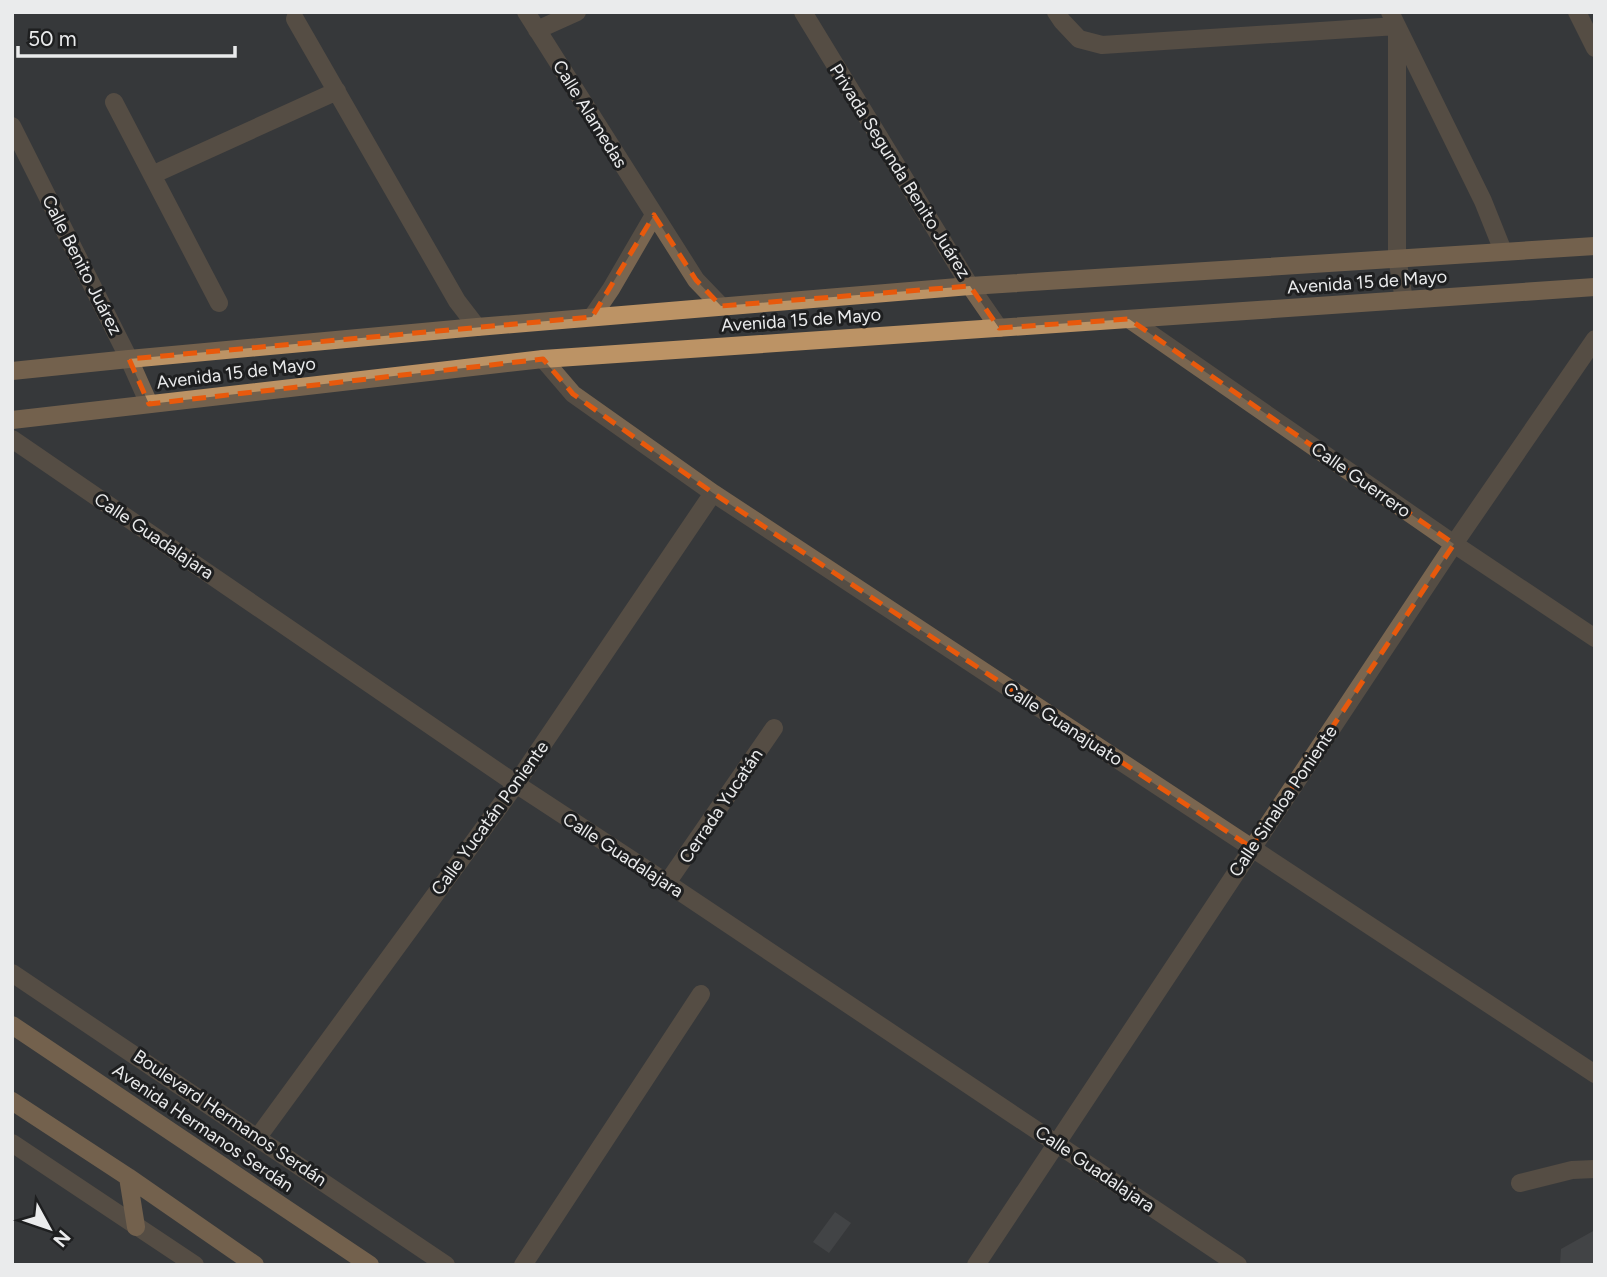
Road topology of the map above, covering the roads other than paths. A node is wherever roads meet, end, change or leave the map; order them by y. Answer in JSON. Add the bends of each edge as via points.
{"nodes":[{"id":1,"x":526,"y":12,"type":"edge"},
{"id":2,"x":577,"y":12,"type":"edge"},
{"id":3,"x":803,"y":12,"type":"edge"},
{"id":4,"x":1056,"y":12,"type":"edge"},
{"id":5,"x":1577,"y":12,"type":"edge"},
{"id":6,"x":295,"y":19,"type":"dead end"},
{"id":7,"x":1393,"y":19,"type":"edge"},
{"id":8,"x":537,"y":30,"type":"junction"},
{"id":9,"x":1595,"y":48,"type":"edge"},
{"id":10,"x":337,"y":91,"type":"junction"},
{"id":11,"x":114,"y":102,"type":"dead end"},
{"id":12,"x":12,"y":126,"type":"edge"},
{"id":13,"x":152,"y":175,"type":"junction"},
{"id":14,"x":654,"y":215,"type":"junction"},
{"id":15,"x":1595,"y":246,"type":"edge"},
{"id":16,"x":1503,"y":251,"type":"junction"},
{"id":17,"x":1397,"y":257,"type":"junction"},
{"id":18,"x":970,"y":286,"type":"junction"},
{"id":19,"x":1595,"y":287,"type":"edge"},
{"id":20,"x":1404,"y":300,"type":"junction"},
{"id":21,"x":219,"y":303,"type":"dead end"},
{"id":22,"x":720,"y":306,"type":"junction"},
{"id":23,"x":592,"y":317,"type":"junction"},
{"id":24,"x":1129,"y":319,"type":"junction"},
{"id":25,"x":477,"y":327,"type":"junction"},
{"id":26,"x":999,"y":328,"type":"junction"},
{"id":27,"x":1595,"y":339,"type":"edge"},
{"id":28,"x":129,"y":359,"type":"junction"},
{"id":29,"x":543,"y":359,"type":"junction"},
{"id":30,"x":12,"y":371,"type":"edge"},
{"id":31,"x":149,"y":404,"type":"junction"},
{"id":32,"x":12,"y":420,"type":"edge"},
{"id":33,"x":12,"y":439,"type":"edge"},
{"id":34,"x":713,"y":493,"type":"junction"},
{"id":35,"x":1454,"y":544,"type":"junction"},
{"id":36,"x":1595,"y":638,"type":"edge"},
{"id":37,"x":774,"y":728,"type":"dead end"},
{"id":38,"x":516,"y":784,"type":"junction"},
{"id":39,"x":1252,"y":848,"type":"junction"},
{"id":40,"x":667,"y":883,"type":"junction"},
{"id":41,"x":12,"y":973,"type":"edge"},
{"id":42,"x":701,"y":994,"type":"dead end"},
{"id":43,"x":12,"y":1025,"type":"edge"},
{"id":44,"x":1595,"y":1074,"type":"edge"},
{"id":45,"x":12,"y":1101,"type":"edge"},
{"id":46,"x":258,"y":1137,"type":"junction"},
{"id":47,"x":12,"y":1143,"type":"edge"},
{"id":48,"x":1056,"y":1143,"type":"junction"},
{"id":49,"x":1595,"y":1169,"type":"edge"},
{"id":50,"x":128,"y":1177,"type":"junction"},
{"id":51,"x":1520,"y":1183,"type":"dead end"},
{"id":52,"x":136,"y":1227,"type":"junction"},
{"id":53,"x":188,"y":1263,"type":"edge"},
{"id":54,"x":255,"y":1265,"type":"edge"},
{"id":55,"x":370,"y":1265,"type":"edge"},
{"id":56,"x":446,"y":1265,"type":"edge"},
{"id":57,"x":523,"y":1265,"type":"edge"},
{"id":58,"x":976,"y":1265,"type":"edge"},
{"id":59,"x":1238,"y":1265,"type":"edge"}],
"edges":[{"from":1,"to":8,"type":"street","name":"Calle Alamedas"},
{"from":2,"to":8,"type":"street"},
{"from":3,"to":18,"type":"street","name":"Privada Segunda Benito Juárez"},
{"from":4,"to":7,"type":"street","via":[[1079,39],[1102,46]]},
{"from":5,"to":9,"type":"street"},
{"from":6,"to":10,"type":"street"},
{"from":7,"to":16,"type":"street"},
{"from":7,"to":17,"type":"street"},
{"from":8,"to":14,"type":"street","name":"Calle Alamedas"},
{"from":10,"to":13,"type":"street"},
{"from":10,"to":25,"type":"street","via":[[457,301]]},
{"from":11,"to":13,"type":"street"},
{"from":12,"to":28,"type":"street","name":"Calle Benito Juárez"},
{"from":13,"to":21,"type":"street"},
{"from":14,"to":22,"type":"street","name":"Calle Alamedas","via":[[696,281]]},
{"from":14,"to":23,"type":"street"},
{"from":15,"to":16,"type":"main road","name":"Avenida 15 de Mayo"},
{"from":16,"to":17,"type":"main road","name":"Avenida 15 de Mayo"},
{"from":17,"to":18,"type":"main road","name":"Avenida 15 de Mayo"},
{"from":17,"to":20,"type":"street"},
{"from":18,"to":22,"type":"main road","name":"Avenida 15 de Mayo"},
{"from":18,"to":26,"type":"street","name":"Privada Segunda Benito Juárez"},
{"from":19,"to":20,"type":"main road","name":"Avenida 15 de Mayo"},
{"from":20,"to":24,"type":"main road","name":"Avenida 15 de Mayo"},
{"from":22,"to":23,"type":"main road","name":"Avenida 15 de Mayo"},
{"from":23,"to":25,"type":"main road","name":"Avenida 15 de Mayo"},
{"from":24,"to":26,"type":"main road","name":"Avenida 15 de Mayo"},
{"from":24,"to":35,"type":"street","name":"Calle Guerrero"},
{"from":25,"to":28,"type":"main road","name":"Avenida 15 de Mayo"},
{"from":26,"to":29,"type":"main road","name":"Avenida 15 de Mayo"},
{"from":27,"to":35,"type":"street","name":"Calle Sinaloa Poniente"},
{"from":28,"to":30,"type":"main road","name":"Avenida 15 de Mayo"},
{"from":28,"to":31,"type":"street","name":"Calle Benito Juárez"},
{"from":29,"to":31,"type":"main road","name":"Avenida 15 de Mayo"},
{"from":29,"to":34,"type":"street","name":"Calle Guanajuato","via":[[573,394]]},
{"from":31,"to":32,"type":"main road","name":"Avenida 15 de Mayo"},
{"from":33,"to":38,"type":"street","name":"Calle Guadalajara"},
{"from":34,"to":38,"type":"street","name":"Calle Yucatán Poniente"},
{"from":34,"to":39,"type":"street","name":"Calle Guanajuato"},
{"from":35,"to":36,"type":"street","name":"Calle Guerrero"},
{"from":35,"to":39,"type":"street","name":"Calle Sinaloa Poniente"},
{"from":37,"to":40,"type":"street","name":"Cerrada Yucatán"},
{"from":38,"to":40,"type":"street","name":"Calle Guadalajara"},
{"from":38,"to":46,"type":"street","name":"Calle Yucatán Poniente"},
{"from":39,"to":44,"type":"street","name":"Calle Guanajuato"},
{"from":39,"to":48,"type":"street","name":"Calle Sinaloa Poniente"},
{"from":40,"to":48,"type":"street","name":"Calle Guadalajara"},
{"from":41,"to":46,"type":"street","name":"Boulevard Hermanos Serdán"},
{"from":42,"to":57,"type":"street"},
{"from":43,"to":55,"type":"main road","name":"Avenida Hermanos Serdán"},
{"from":45,"to":50,"type":"main road"},
{"from":46,"to":56,"type":"street","name":"Boulevard Hermanos Serdán"},
{"from":47,"to":52,"type":"street"},
{"from":48,"to":58,"type":"street","name":"Calle Sinaloa Poniente"},
{"from":48,"to":59,"type":"street","name":"Calle Guadalajara"},
{"from":49,"to":51,"type":"street"},
{"from":50,"to":52,"type":"main road"},
{"from":50,"to":54,"type":"main road"},
{"from":52,"to":53,"type":"street"}]}
